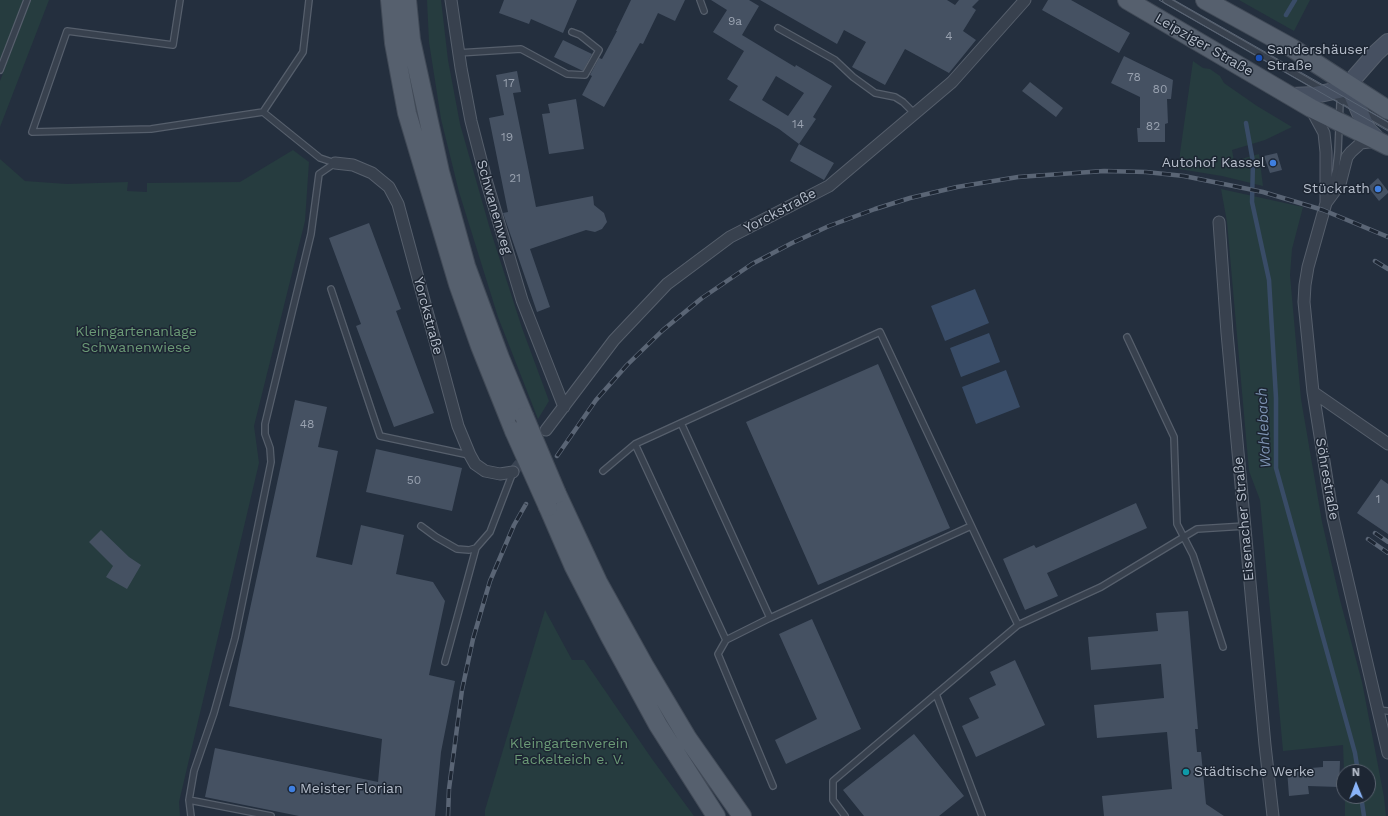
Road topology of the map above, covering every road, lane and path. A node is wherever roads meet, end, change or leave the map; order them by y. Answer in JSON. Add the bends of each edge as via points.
{"nodes":[{"id":1,"x":27,"y":0,"type":"edge"},
{"id":2,"x":180,"y":0,"type":"edge"},
{"id":3,"x":309,"y":0,"type":"edge"},
{"id":4,"x":390,"y":0,"type":"edge"},
{"id":5,"x":407,"y":0,"type":"edge"},
{"id":6,"x":452,"y":0,"type":"edge"},
{"id":7,"x":700,"y":0,"type":"edge"},
{"id":8,"x":1025,"y":0,"type":"edge"},
{"id":9,"x":1127,"y":0,"type":"edge"},
{"id":10,"x":1166,"y":0,"type":"edge"},
{"id":11,"x":1206,"y":0,"type":"edge"},
{"id":12,"x":704,"y":11,"type":"dead end"},
{"id":13,"x":778,"y":28,"type":"dead end"},
{"id":14,"x":572,"y":32,"type":"dead end"},
{"id":15,"x":1388,"y":42,"type":"edge"},
{"id":16,"x":458,"y":53,"type":"junction"},
{"id":17,"x":0,"y":70,"type":"edge"},
{"id":18,"x":1328,"y":92,"type":"junction"},
{"id":19,"x":1345,"y":93,"type":"junction"},
{"id":20,"x":1292,"y":96,"type":"junction"},
{"id":21,"x":1310,"y":108,"type":"junction"},
{"id":22,"x":1388,"y":110,"type":"edge"},
{"id":23,"x":262,"y":112,"type":"junction"},
{"id":24,"x":914,"y":113,"type":"junction"},
{"id":25,"x":1339,"y":123,"type":"junction"},
{"id":26,"x":1385,"y":138,"type":"edge"},
{"id":27,"x":335,"y":164,"type":"junction"},
{"id":28,"x":1326,"y":203,"type":"junction"},
{"id":29,"x":1219,"y":222,"type":"dead end"},
{"id":30,"x":331,"y":289,"type":"dead end"},
{"id":31,"x":1127,"y":337,"type":"dead end"},
{"id":32,"x":1313,"y":392,"type":"junction"},
{"id":33,"x":564,"y":406,"type":"junction"},
{"id":34,"x":681,"y":423,"type":"junction"},
{"id":35,"x":519,"y":424,"type":"junction"},
{"id":36,"x":546,"y":430,"type":"tunnel mouth"},
{"id":37,"x":635,"y":444,"type":"junction"},
{"id":38,"x":1388,"y":444,"type":"edge"},
{"id":39,"x":470,"y":455,"type":"junction"},
{"id":40,"x":603,"y":470,"type":"dead end"},
{"id":41,"x":513,"y":472,"type":"joint"},
{"id":42,"x":552,"y":500,"type":"junction"},
{"id":43,"x":421,"y":526,"type":"dead end"},
{"id":44,"x":971,"y":526,"type":"junction"},
{"id":45,"x":1245,"y":526,"type":"junction"},
{"id":46,"x":1183,"y":538,"type":"junction"},
{"id":47,"x":476,"y":548,"type":"junction"},
{"id":48,"x":770,"y":618,"type":"junction"},
{"id":49,"x":1018,"y":625,"type":"junction"},
{"id":50,"x":726,"y":640,"type":"junction"},
{"id":51,"x":1223,"y":647,"type":"dead end"},
{"id":52,"x":445,"y":662,"type":"dead end"},
{"id":53,"x":936,"y":694,"type":"junction"},
{"id":54,"x":1383,"y":710,"type":"edge"},
{"id":55,"x":1388,"y":753,"type":"edge"},
{"id":56,"x":773,"y":786,"type":"dead end"},
{"id":57,"x":189,"y":800,"type":"junction"},
{"id":58,"x":191,"y":816,"type":"edge"},
{"id":59,"x":271,"y":816,"type":"edge"},
{"id":60,"x":716,"y":816,"type":"edge"},
{"id":61,"x":742,"y":816,"type":"edge"},
{"id":62,"x":845,"y":816,"type":"edge"},
{"id":63,"x":982,"y":816,"type":"edge"},
{"id":64,"x":1273,"y":816,"type":"edge"}],
"edges":[{"from":1,"to":17,"type":"lane"},
{"from":2,"to":23,"type":"lane","via":[[173,45],[67,31],[32,132],[151,130]]},
{"from":3,"to":23,"type":"lane","via":[[303,52]]},
{"from":4,"to":35,"type":"main road","via":[[394,43],[407,113],[458,284],[480,346]]},
{"from":5,"to":35,"type":"main road","via":[[411,40],[440,172],[466,266],[500,358]]},
{"from":6,"to":16,"type":"street","name":"Schwanenweg"},
{"from":7,"to":12,"type":"lane"},
{"from":8,"to":24,"type":"street","name":"Yorckstraße","via":[[952,82]]},
{"from":9,"to":20,"type":"main road","name":"Leipziger Straße"},
{"from":10,"to":18,"type":"lane"},
{"from":11,"to":19,"type":"main road","via":[[1292,48]]},
{"from":13,"to":24,"type":"lane","via":[[835,60],[875,93],[903,102]]},
{"from":14,"to":16,"type":"lane","via":[[599,50],[585,74],[567,74],[520,49]]},
{"from":15,"to":19,"type":"main road","via":[[1376,53]]},
{"from":16,"to":33,"type":"street","name":"Schwanenweg","via":[[471,121],[504,244],[522,300]]},
{"from":18,"to":19,"type":"main road","via":[[1339,90]]},
{"from":18,"to":20,"type":"main road"},
{"from":19,"to":22,"type":"main road"},
{"from":19,"to":25,"type":"lane","via":[[1340,103]]},
{"from":19,"to":26,"type":"main road","via":[[1359,110],[1367,129]]},
{"from":20,"to":21,"type":"main road","name":"Leipziger Straße"},
{"from":21,"to":25,"type":"main road","name":"Leipziger Straße"},
{"from":21,"to":28,"type":"street","name":"Söhrestraße","via":[[1324,133]]},
{"from":23,"to":27,"type":"lane","via":[[320,158]]},
{"from":24,"to":33,"type":"street","name":"Yorckstraße","via":[[828,186],[730,237],[667,284],[614,340]]},
{"from":25,"to":26,"type":"main road","name":"Leipziger Straße"},
{"from":25,"to":28,"type":"lane","via":[[1336,170]]},
{"from":26,"to":28,"type":"street","name":"Söhrestraße","via":[[1362,143],[1351,152],[1347,157],[1340,184]]},
{"from":27,"to":39,"type":"street","name":"Yorckstraße","via":[[353,165],[372,173],[389,187],[398,204],[458,426]]},
{"from":27,"to":57,"type":"lane","via":[[319,174],[311,234],[265,424],[271,462],[236,630],[214,713],[194,771]]},
{"from":28,"to":32,"type":"street","name":"Söhrestraße","via":[[1305,286],[1304,302]]},
{"from":29,"to":45,"type":"street","name":"Eisenacher Straße"},
{"from":30,"to":39,"type":"lane","via":[[380,436]]},
{"from":31,"to":46,"type":"lane","via":[[1174,437],[1177,524]]},
{"from":32,"to":38,"type":"street"},
{"from":32,"to":54,"type":"street","name":"Söhrestraße","via":[[1333,518]]},
{"from":33,"to":36,"type":"street","name":"Yorckstraße"},
{"from":34,"to":37,"type":"lane"},
{"from":34,"to":44,"type":"lane","via":[[880,332]]},
{"from":34,"to":48,"type":"lane"},
{"from":35,"to":42,"type":"main road","bridge":true},
{"from":37,"to":40,"type":"lane"},
{"from":37,"to":50,"type":"lane"},
{"from":39,"to":41,"type":"street","name":"Yorckstraße","via":[[475,464],[485,471],[500,474]]},
{"from":41,"to":47,"type":"lane","via":[[490,532]]},
{"from":42,"to":60,"type":"main road","via":[[574,567],[658,725]]},
{"from":42,"to":61,"type":"main road","via":[[688,739]]},
{"from":43,"to":47,"type":"lane","via":[[457,549]]},
{"from":44,"to":48,"type":"lane"},
{"from":44,"to":49,"type":"lane"},
{"from":45,"to":46,"type":"lane","via":[[1197,529]]},
{"from":45,"to":64,"type":"street","name":"Eisenacher Straße"},
{"from":46,"to":49,"type":"lane","via":[[1101,587]]},
{"from":46,"to":51,"type":"lane","via":[[1193,555]]},
{"from":47,"to":52,"type":"lane"},
{"from":48,"to":50,"type":"lane"},
{"from":49,"to":53,"type":"lane"},
{"from":50,"to":56,"type":"lane","via":[[718,654]]},
{"from":53,"to":62,"type":"lane","via":[[833,781],[833,800]]},
{"from":53,"to":63,"type":"lane"},
{"from":54,"to":55,"type":"street","name":"Söhrestraße"},
{"from":57,"to":58,"type":"lane"},
{"from":57,"to":59,"type":"lane"}]}
